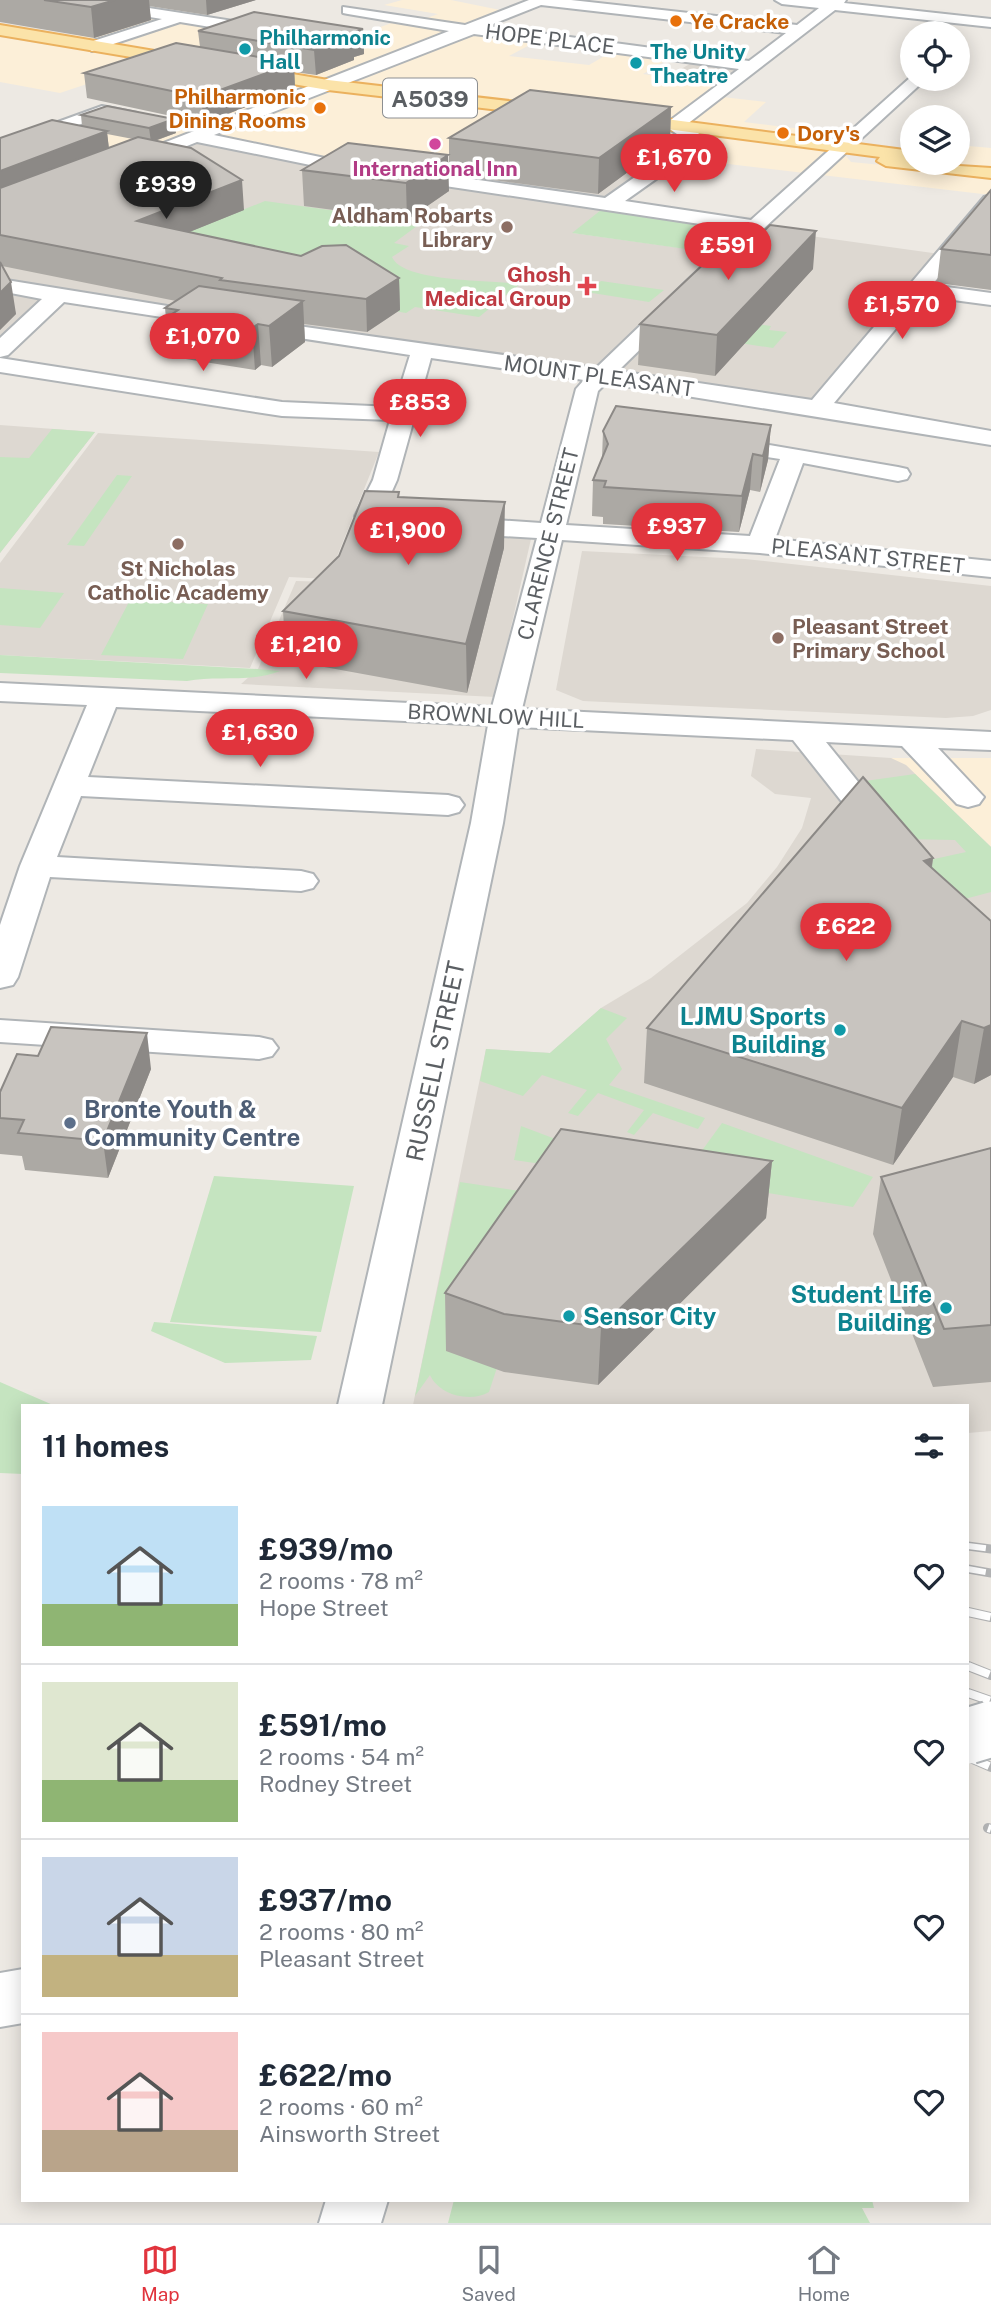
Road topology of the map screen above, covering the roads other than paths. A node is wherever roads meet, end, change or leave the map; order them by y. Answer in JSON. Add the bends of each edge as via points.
{"nodes":[{"id":1,"x":69,"y":0,"type":"edge"},
{"id":2,"x":782,"y":0,"type":"edge"},
{"id":3,"x":541,"y":1,"type":"edge"},
{"id":4,"x":491,"y":2,"type":"dead end"},
{"id":5,"x":835,"y":3,"type":"edge"},
{"id":6,"x":523,"y":8,"type":"junction"},
{"id":7,"x":348,"y":10,"type":"dead end"},
{"id":8,"x":179,"y":18,"type":"junction"},
{"id":9,"x":987,"y":19,"type":"edge"},
{"id":10,"x":470,"y":29,"type":"junction"},
{"id":11,"x":0,"y":30,"type":"edge"},
{"id":12,"x":800,"y":30,"type":"junction"},
{"id":13,"x":970,"y":32,"type":"edge"},
{"id":14,"x":293,"y":35,"type":"edge"},
{"id":15,"x":92,"y":46,"type":"junction"},
{"id":16,"x":372,"y":48,"type":"dead end"},
{"id":17,"x":409,"y":54,"type":"junction"},
{"id":18,"x":177,"y":60,"type":"junction"},
{"id":19,"x":753,"y":66,"type":"junction"},
{"id":20,"x":143,"y":71,"type":"edge"},
{"id":21,"x":328,"y":85,"type":"junction"},
{"id":22,"x":905,"y":91,"type":"edge"},
{"id":23,"x":531,"y":110,"type":"junction"},
{"id":24,"x":567,"y":116,"type":"edge"},
{"id":25,"x":514,"y":121,"type":"edge"},
{"id":26,"x":153,"y":122,"type":"edge"},
{"id":27,"x":674,"y":125,"type":"junction"},
{"id":28,"x":179,"y":127,"type":"edge"},
{"id":29,"x":202,"y":134,"type":"junction"},
{"id":30,"x":692,"y":135,"type":"junction"},
{"id":31,"x":0,"y":149,"type":"edge"},
{"id":32,"x":840,"y":151,"type":"junction"},
{"id":33,"x":900,"y":155,"type":"edge"},
{"id":34,"x":970,"y":163,"type":"edge"},
{"id":35,"x":991,"y":165,"type":"edge"},
{"id":36,"x":116,"y":168,"type":"edge"},
{"id":37,"x":991,"y":173,"type":"edge"},
{"id":38,"x":991,"y":201,"type":"edge"},
{"id":39,"x":607,"y":205,"type":"junction"},
{"id":40,"x":755,"y":226,"type":"junction"},
{"id":41,"x":954,"y":246,"type":"junction"},
{"id":42,"x":979,"y":250,"type":"edge"},
{"id":43,"x":0,"y":285,"type":"edge"},
{"id":44,"x":918,"y":289,"type":"junction"},
{"id":45,"x":60,"y":296,"type":"junction"},
{"id":46,"x":991,"y":299,"type":"edge"},
{"id":47,"x":0,"y":350,"type":"edge"},
{"id":48,"x":422,"y":351,"type":"junction"},
{"id":49,"x":0,"y":365,"type":"edge"},
{"id":50,"x":598,"y":377,"type":"junction"},
{"id":51,"x":818,"y":408,"type":"junction"},
{"id":52,"x":403,"y":414,"type":"junction"},
{"id":53,"x":991,"y":438,"type":"edge"},
{"id":54,"x":690,"y":440,"type":"edge"},
{"id":55,"x":794,"y":454,"type":"junction"},
{"id":56,"x":898,"y":474,"type":"dead end"},
{"id":57,"x":552,"y":531,"type":"junction"},
{"id":58,"x":760,"y":545,"type":"junction"},
{"id":59,"x":991,"y":569,"type":"edge"},
{"id":60,"x":0,"y":692,"type":"edge"},
{"id":61,"x":105,"y":697,"type":"junction"},
{"id":62,"x":505,"y":716,"type":"junction"},
{"id":63,"x":802,"y":732,"type":"junction"},
{"id":64,"x":911,"y":737,"type":"junction"},
{"id":65,"x":991,"y":741,"type":"edge"},
{"id":66,"x":69,"y":786,"type":"junction"},
{"id":67,"x":968,"y":797,"type":"dead end"},
{"id":68,"x":448,"y":805,"type":"dead end"},
{"id":69,"x":907,"y":861,"type":"edge"},
{"id":70,"x":37,"y":866,"type":"junction"},
{"id":71,"x":301,"y":881,"type":"dead end"},
{"id":72,"x":0,"y":977,"type":"edge"},
{"id":73,"x":0,"y":1031,"type":"edge"},
{"id":74,"x":259,"y":1048,"type":"dead end"},
{"id":75,"x":360,"y":1404,"type":"edge"},
{"id":76,"x":991,"y":1729,"type":"edge"},
{"id":77,"x":969,"y":1736,"type":"edge"},
{"id":78,"x":21,"y":1996,"type":"edge"},
{"id":79,"x":0,"y":2000,"type":"edge"},
{"id":80,"x":356,"y":2202,"type":"edge"},
{"id":81,"x":350,"y":2223,"type":"edge"}],
"edges":[{"from":1,"to":8,"type":"street"},
{"from":2,"to":5,"type":"street"},
{"from":3,"to":6,"type":"street"},
{"from":3,"to":12,"type":"street"},
{"from":4,"to":6,"type":"street"},
{"from":5,"to":9,"type":"street"},
{"from":5,"to":12,"type":"street"},
{"from":6,"to":10,"type":"street"},
{"from":7,"to":10,"type":"street","name":"HOPE PLACE"},
{"from":8,"to":14,"type":"street"},
{"from":8,"to":15,"type":"street"},
{"from":9,"to":13,"type":"street"},
{"from":10,"to":17,"type":"street"},
{"from":10,"to":19,"type":"street","name":"HOPE PLACE"},
{"from":11,"to":15,"type":"main road","number":"A5039"},
{"from":12,"to":19,"type":"street"},
{"from":15,"to":18,"type":"main road","number":"A5039"},
{"from":16,"to":17,"type":"street"},
{"from":17,"to":21,"type":"street"},
{"from":18,"to":20,"type":"street"},
{"from":18,"to":21,"type":"main road","number":"A5039"},
{"from":19,"to":27,"type":"street"},
{"from":21,"to":23,"type":"main road","number":"A5039"},
{"from":21,"to":29,"type":"street"},
{"from":22,"to":32,"type":"street","name":"CLARENCE STREET"},
{"from":23,"to":24,"type":"main road","number":"A5039"},
{"from":23,"to":25,"type":"street"},
{"from":26,"to":31,"type":"street","via":[[102,111]]},
{"from":27,"to":30,"type":"street"},
{"from":27,"to":30,"type":"main road","via":[[599,120]]},
{"from":27,"to":32,"type":"main road"},
{"from":28,"to":29,"type":"street"},
{"from":29,"to":36,"type":"street"},
{"from":29,"to":39,"type":"street","via":[[325,163],[425,177],[446,172]]},
{"from":30,"to":32,"type":"main road"},
{"from":30,"to":39,"type":"street","via":[[664,158],[660,168]]},
{"from":32,"to":33,"type":"main road"},
{"from":32,"to":37,"type":"main road"},
{"from":32,"to":40,"type":"street","name":"CLARENCE STREET"},
{"from":34,"to":35,"type":"main road"},
{"from":38,"to":41,"type":"street"},
{"from":39,"to":40,"type":"street"},
{"from":40,"to":50,"type":"street","name":"CLARENCE STREET"},
{"from":41,"to":42,"type":"street"},
{"from":41,"to":44,"type":"street"},
{"from":43,"to":45,"type":"street","name":"MOUNT PLEASANT"},
{"from":44,"to":46,"type":"street"},
{"from":44,"to":51,"type":"street"},
{"from":45,"to":47,"type":"street"},
{"from":45,"to":48,"type":"street","name":"MOUNT PLEASANT"},
{"from":48,"to":50,"type":"street","name":"MOUNT PLEASANT"},
{"from":48,"to":52,"type":"street"},
{"from":49,"to":52,"type":"street","via":[[282,409]]},
{"from":50,"to":51,"type":"street","name":"MOUNT PLEASANT"},
{"from":50,"to":57,"type":"street","name":"CLARENCE STREET","via":[[587,389],[589,429]]},
{"from":51,"to":53,"type":"street","name":"MOUNT PLEASANT"},
{"from":52,"to":57,"type":"street","name":"PLEASANT STREET","via":[[369,519]]},
{"from":54,"to":55,"type":"street"},
{"from":55,"to":56,"type":"street"},
{"from":55,"to":58,"type":"street"},
{"from":57,"to":58,"type":"street","name":"PLEASANT STREET"},
{"from":57,"to":62,"type":"street","name":"CLARENCE STREET"},
{"from":58,"to":59,"type":"street","name":"PLEASANT STREET"},
{"from":60,"to":61,"type":"street","name":"BROWNLOW HILL"},
{"from":61,"to":62,"type":"street","name":"BROWNLOW HILL"},
{"from":61,"to":66,"type":"street"},
{"from":62,"to":63,"type":"street","name":"BROWNLOW HILL"},
{"from":62,"to":75,"type":"street","name":"RUSSELL STREET","via":[[487,822]]},
{"from":63,"to":64,"type":"street","name":"BROWNLOW HILL"},
{"from":63,"to":69,"type":"street"},
{"from":64,"to":65,"type":"street","name":"BROWNLOW HILL"},
{"from":64,"to":67,"type":"street"},
{"from":66,"to":68,"type":"street"},
{"from":66,"to":70,"type":"street"},
{"from":70,"to":71,"type":"street"},
{"from":70,"to":72,"type":"street"},
{"from":73,"to":74,"type":"street"},
{"from":76,"to":77,"type":"street","bridge":true},
{"from":78,"to":79,"type":"street"},
{"from":80,"to":81,"type":"street"}]}
